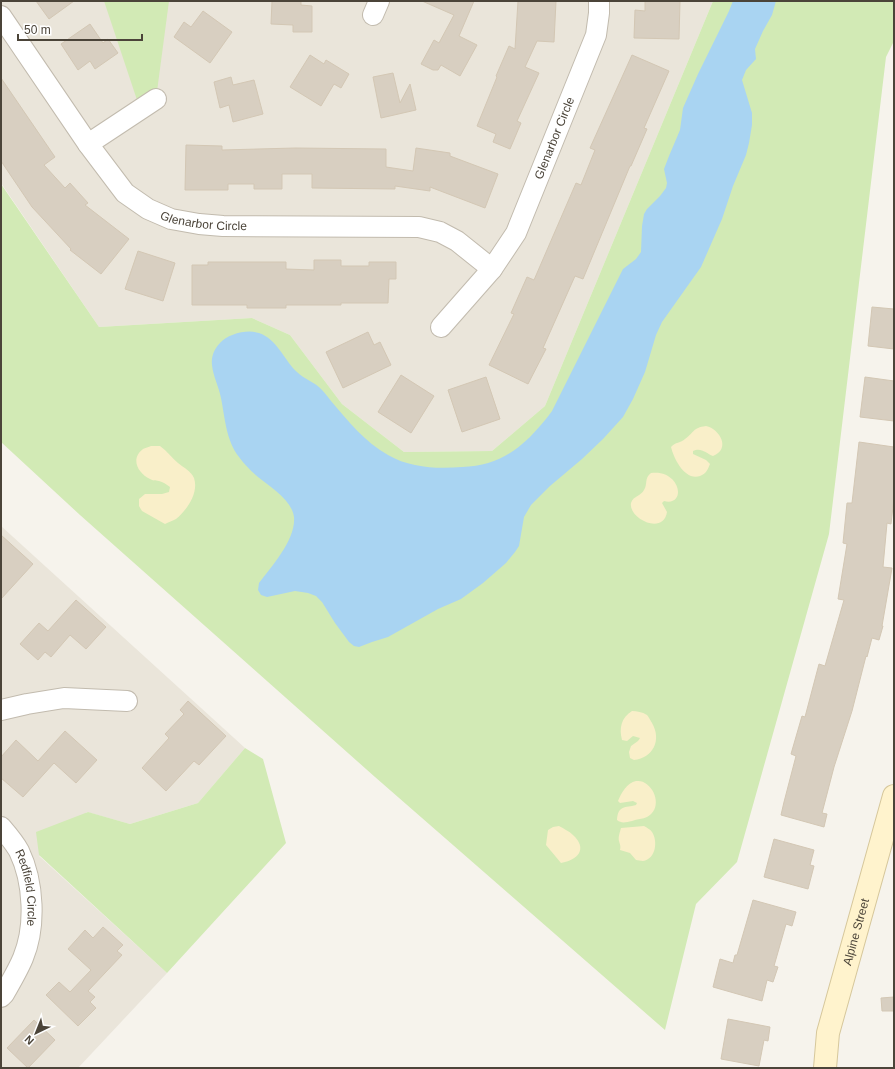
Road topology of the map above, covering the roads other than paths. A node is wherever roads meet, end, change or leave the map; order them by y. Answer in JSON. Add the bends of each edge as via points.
{"nodes":[{"id":1,"x":599,"y":1,"type":"edge"},
{"id":2,"x":1,"y":16,"type":"edge"},
{"id":3,"x":156,"y":100,"type":"dead end"},
{"id":4,"x":88,"y":144,"type":"junction"},
{"id":5,"x":492,"y":269,"type":"junction"},
{"id":6,"x":441,"y":327,"type":"dead end"},
{"id":7,"x":127,"y":701,"type":"dead end"},
{"id":8,"x":1,"y":710,"type":"edge"},
{"id":9,"x":894,"y":796,"type":"edge"},
{"id":10,"x":1,"y":826,"type":"edge"},
{"id":11,"x":888,"y":840,"type":"edge"},
{"id":12,"x":1,"y":997,"type":"edge"},
{"id":13,"x":826,"y":1068,"type":"edge"}],
"edges":[{"from":1,"to":5,"type":"street","name":"Glenarbor Circle","via":[[596,35],[516,233]]},
{"from":2,"to":4,"type":"street","name":"Glenarbor Circle"},
{"from":3,"to":4,"type":"street"},
{"from":4,"to":5,"type":"street","name":"Glenarbor Circle","via":[[125,193],[148,209],[171,219],[223,226],[419,227],[440,232],[457,241]]},
{"from":5,"to":6,"type":"street","name":"Glenarbor Circle"},
{"from":7,"to":8,"type":"street","via":[[64,698]]},
{"from":9,"to":11,"type":"street","name":"Alpine Street"},
{"from":10,"to":12,"type":"street","name":"Redfield Circle","via":[[19,851],[25,866],[32,913],[23,958]]},
{"from":11,"to":13,"type":"street","name":"Alpine Street","via":[[828,1033]]}]}
